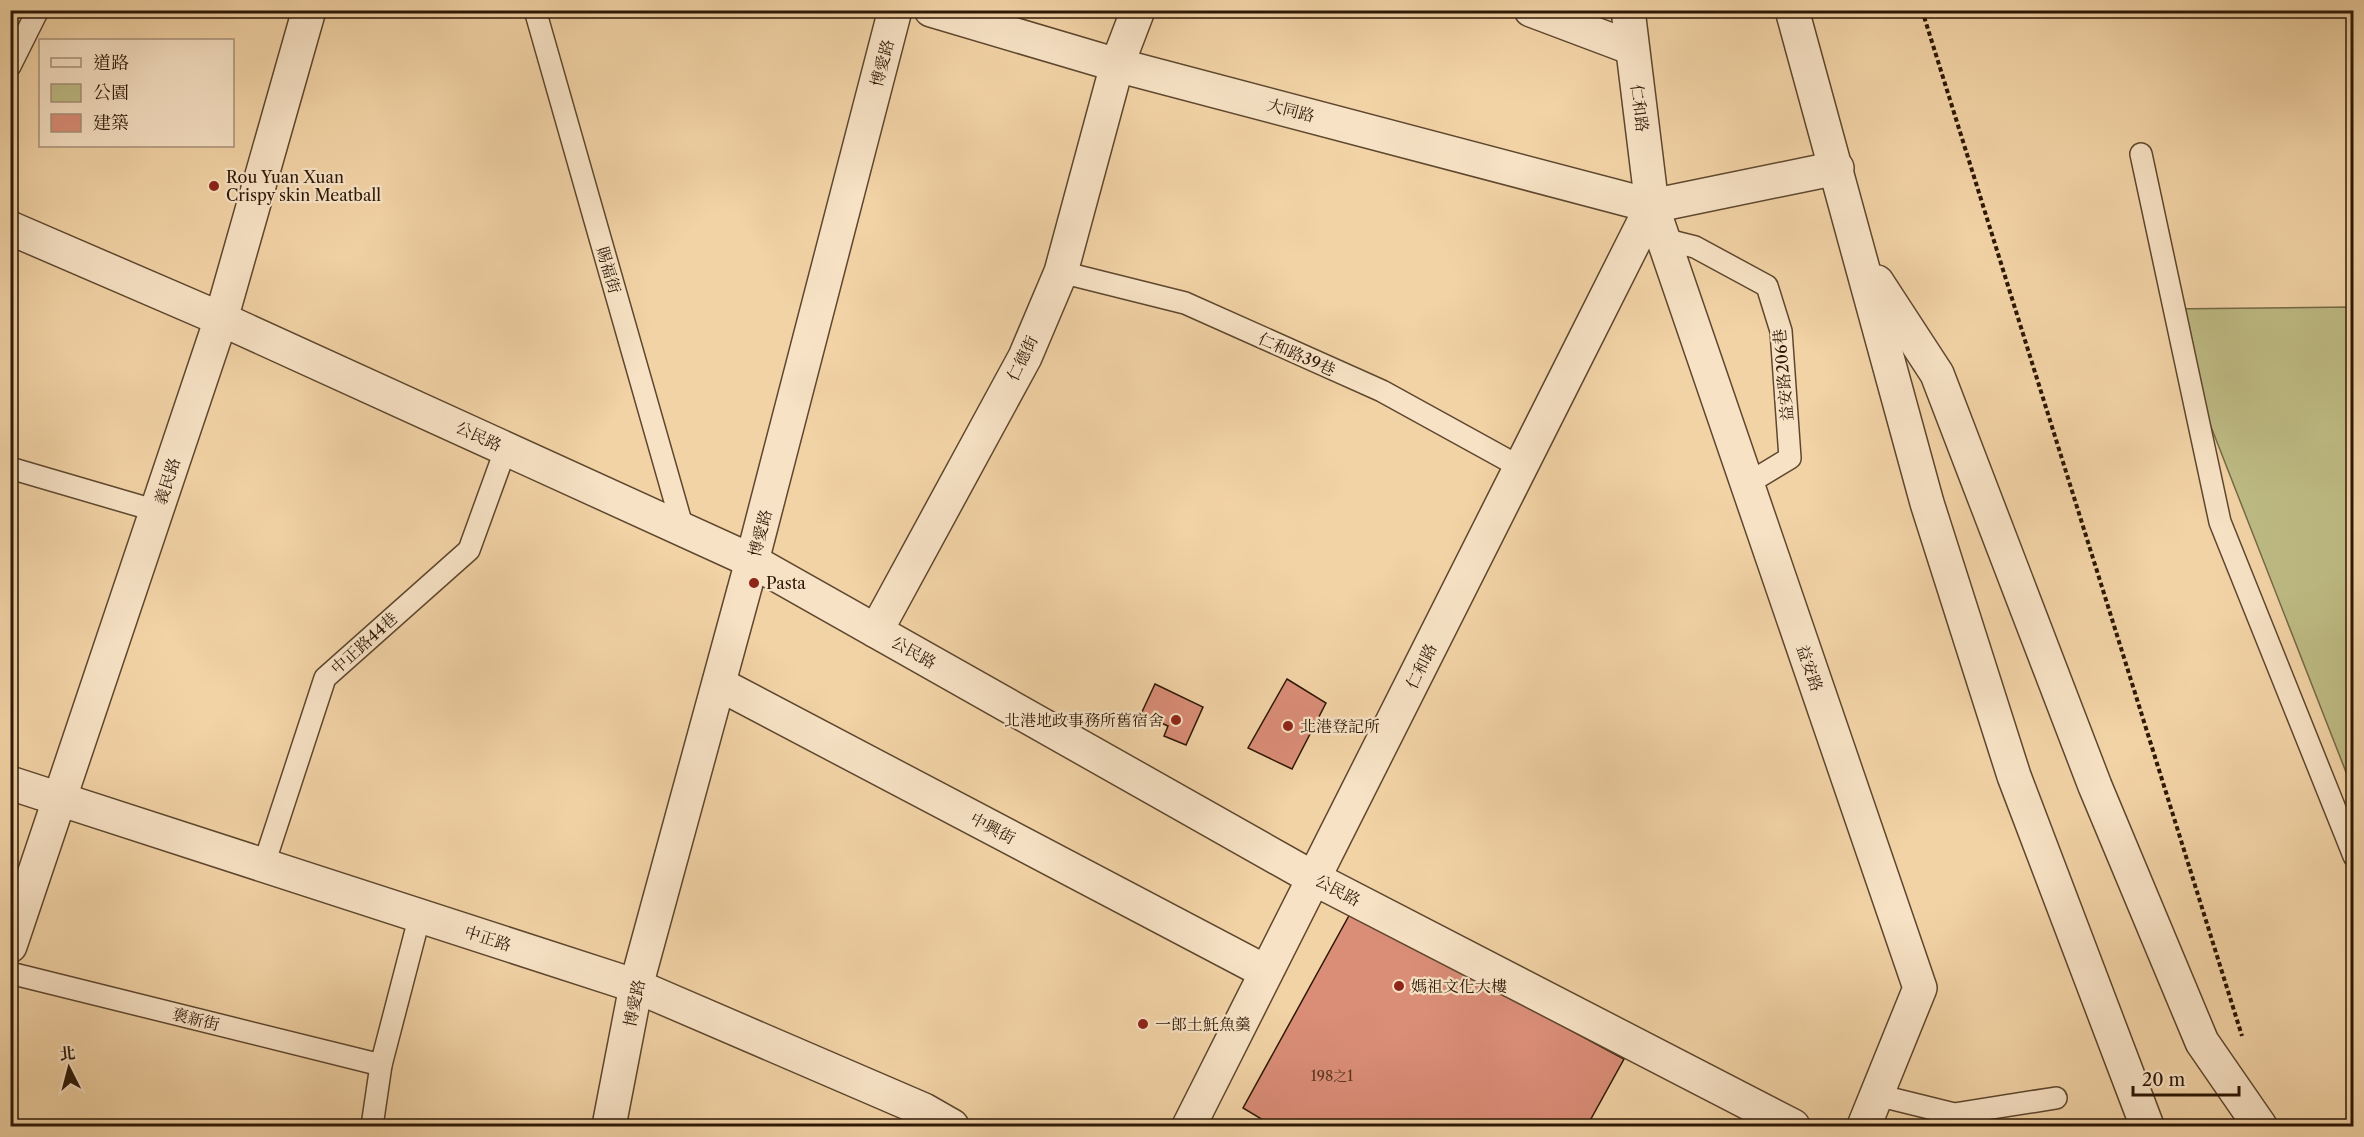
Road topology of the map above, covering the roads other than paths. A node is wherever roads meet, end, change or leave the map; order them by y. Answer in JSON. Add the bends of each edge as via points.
{"nodes":[{"id":1,"x":38,"y":10,"type":"edge"},
{"id":2,"x":309,"y":10,"type":"edge"},
{"id":3,"x":535,"y":10,"type":"edge"},
{"id":4,"x":895,"y":10,"type":"edge"},
{"id":5,"x":932,"y":10,"type":"edge"},
{"id":6,"x":1138,"y":10,"type":"edge"},
{"id":7,"x":1531,"y":10,"type":"edge"},
{"id":8,"x":1628,"y":10,"type":"edge"},
{"id":9,"x":1792,"y":10,"type":"edge"},
{"id":10,"x":1632,"y":48,"type":"junction"},
{"id":11,"x":1117,"y":65,"type":"junction"},
{"id":12,"x":10,"y":66,"type":"edge"},
{"id":13,"x":2141,"y":154,"type":"dead end"},
{"id":14,"x":1837,"y":168,"type":"junction"},
{"id":15,"x":1652,"y":206,"type":"junction"},
{"id":16,"x":10,"y":228,"type":"edge"},
{"id":17,"x":1663,"y":239,"type":"junction"},
{"id":18,"x":1860,"y":255,"type":"junction"},
{"id":19,"x":1061,"y":272,"type":"junction"},
{"id":20,"x":221,"y":319,"type":"junction"},
{"id":21,"x":506,"y":448,"type":"junction"},
{"id":22,"x":1520,"y":467,"type":"junction"},
{"id":23,"x":10,"y":468,"type":"edge"},
{"id":24,"x":1747,"y":484,"type":"junction"},
{"id":25,"x":157,"y":511,"type":"junction"},
{"id":26,"x":683,"y":529,"type":"junction"},
{"id":27,"x":752,"y":561,"type":"junction"},
{"id":28,"x":876,"y":631,"type":"junction"},
{"id":29,"x":719,"y":684,"type":"junction"},
{"id":30,"x":10,"y":783,"type":"edge"},
{"id":31,"x":62,"y":798,"type":"junction"},
{"id":32,"x":2354,"y":856,"type":"edge"},
{"id":33,"x":264,"y":864,"type":"junction"},
{"id":34,"x":1315,"y":879,"type":"junction"},
{"id":35,"x":420,"y":915,"type":"junction"},
{"id":36,"x":10,"y":946,"type":"edge"},
{"id":37,"x":1266,"y":972,"type":"junction"},
{"id":38,"x":10,"y":973,"type":"edge"},
{"id":39,"x":636,"y":986,"type":"junction"},
{"id":40,"x":381,"y":1065,"type":"junction"},
{"id":41,"x":1877,"y":1095,"type":"junction"},
{"id":42,"x":2056,"y":1098,"type":"dead end"},
{"id":43,"x":372,"y":1126,"type":"edge"},
{"id":44,"x":609,"y":1126,"type":"edge"},
{"id":45,"x":952,"y":1126,"type":"edge"},
{"id":46,"x":1189,"y":1126,"type":"edge"},
{"id":47,"x":1793,"y":1126,"type":"edge"},
{"id":48,"x":1864,"y":1126,"type":"edge"},
{"id":49,"x":2146,"y":1126,"type":"edge"},
{"id":50,"x":2260,"y":1126,"type":"edge"}],
"edges":[{"from":1,"to":12,"type":"lane"},
{"from":2,"to":20,"type":"street","name":"義民路"},
{"from":3,"to":26,"type":"lane","name":"賜福街"},
{"from":4,"to":27,"type":"street","name":"博愛路"},
{"from":5,"to":11,"type":"street","name":"大同路"},
{"from":6,"to":11,"type":"street","name":"仁德街"},
{"from":7,"to":10,"type":"street"},
{"from":8,"to":10,"type":"street","name":"仁和路"},
{"from":9,"to":14,"type":"street"},
{"from":10,"to":15,"type":"street","name":"仁和路"},
{"from":11,"to":15,"type":"street","name":"大同路"},
{"from":11,"to":19,"type":"street","name":"仁德街"},
{"from":13,"to":32,"type":"lane","via":[[2220,522]]},
{"from":14,"to":15,"type":"street"},
{"from":14,"to":18,"type":"street"},
{"from":15,"to":17,"type":"street","name":"益安路"},
{"from":15,"to":22,"type":"street","name":"仁和路"},
{"from":16,"to":20,"type":"street","name":"公民路"},
{"from":17,"to":24,"type":"street","name":"益安路"},
{"from":17,"to":24,"type":"lane","name":"益安路206巷","via":[[1695,247],[1767,286],[1781,331],[1790,458]]},
{"from":18,"to":49,"type":"street","via":[[1927,503],[2014,776]]},
{"from":18,"to":50,"type":"street","via":[[1937,374],[2095,786],[2202,1042]]},
{"from":19,"to":22,"type":"lane","name":"仁和路39巷","via":[[1185,303],[1382,391]]},
{"from":19,"to":28,"type":"street","name":"仁德街","via":[[1025,357]]},
{"from":20,"to":21,"type":"street","name":"公民路"},
{"from":20,"to":25,"type":"street","name":"義民路"},
{"from":21,"to":26,"type":"street","name":"公民路"},
{"from":21,"to":33,"type":"lane","name":"中正路44巷","via":[[469,550],[326,678]]},
{"from":22,"to":34,"type":"street","name":"仁和路"},
{"from":23,"to":25,"type":"lane"},
{"from":24,"to":41,"type":"street","name":"益安路","via":[[1920,988]]},
{"from":25,"to":31,"type":"street","name":"義民路"},
{"from":26,"to":27,"type":"street","name":"公民路"},
{"from":27,"to":28,"type":"street","name":"公民路"},
{"from":27,"to":29,"type":"street","name":"博愛路"},
{"from":28,"to":34,"type":"street","name":"公民路"},
{"from":29,"to":37,"type":"street","name":"中興街"},
{"from":29,"to":39,"type":"street","name":"博愛路"},
{"from":30,"to":31,"type":"street","name":"中正路"},
{"from":31,"to":33,"type":"street","name":"中正路"},
{"from":31,"to":36,"type":"street","name":"義民路"},
{"from":33,"to":35,"type":"street","name":"中正路"},
{"from":34,"to":37,"type":"street","name":"仁和路"},
{"from":34,"to":47,"type":"street","name":"公民路"},
{"from":35,"to":39,"type":"street","name":"中正路"},
{"from":35,"to":40,"type":"lane"},
{"from":37,"to":46,"type":"street","name":"仁和路"},
{"from":38,"to":40,"type":"lane","name":"褒新街"},
{"from":39,"to":44,"type":"street","name":"博愛路"},
{"from":39,"to":45,"type":"street","name":"中正路","via":[[924,1110]]},
{"from":40,"to":43,"type":"lane"},
{"from":41,"to":42,"type":"lane","via":[[1954,1114]]},
{"from":41,"to":48,"type":"street","name":"益安路"}]}
